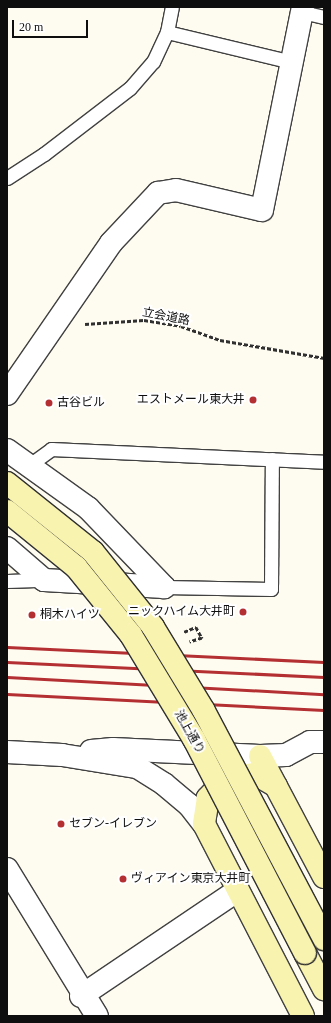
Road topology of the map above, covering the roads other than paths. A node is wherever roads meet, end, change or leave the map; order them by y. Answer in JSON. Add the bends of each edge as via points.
{"nodes":[{"id":1,"x":172,"y":7,"type":"edge"},
{"id":2,"x":302,"y":10,"type":"edge"},
{"id":3,"x":324,"y":17,"type":"edge"},
{"id":4,"x":167,"y":32,"type":"junction"},
{"id":5,"x":292,"y":62,"type":"junction"},
{"id":6,"x":7,"y":178,"type":"edge"},
{"id":7,"x":7,"y":394,"type":"edge"},
{"id":8,"x":7,"y":450,"type":"edge"},
{"id":9,"x":272,"y":459,"type":"junction"},
{"id":10,"x":324,"y":462,"type":"edge"},
{"id":11,"x":28,"y":466,"type":"junction"},
{"id":12,"x":7,"y":483,"type":"edge"},
{"id":13,"x":7,"y":511,"type":"edge"},
{"id":14,"x":7,"y":522,"type":"edge"},
{"id":15,"x":7,"y":548,"type":"edge"},
{"id":16,"x":44,"y":580,"type":"junction"},
{"id":17,"x":7,"y":581,"type":"edge"},
{"id":18,"x":164,"y":586,"type":"junction"},
{"id":19,"x":324,"y":742,"type":"edge"},
{"id":20,"x":7,"y":752,"type":"edge"},
{"id":21,"x":62,"y":755,"type":"junction"},
{"id":22,"x":260,"y":756,"type":"junction"},
{"id":23,"x":276,"y":786,"type":"junction"},
{"id":24,"x":204,"y":824,"type":"junction"},
{"id":25,"x":7,"y":869,"type":"edge"},
{"id":26,"x":324,"y":877,"type":"edge"},
{"id":27,"x":238,"y":890,"type":"junction"},
{"id":28,"x":324,"y":939,"type":"edge"},
{"id":29,"x":324,"y":989,"type":"edge"},
{"id":30,"x":81,"y":996,"type":"junction"},
{"id":31,"x":96,"y":1016,"type":"edge"},
{"id":32,"x":303,"y":1016,"type":"edge"}],
"edges":[{"from":1,"to":4,"type":"lane"},
{"from":2,"to":3,"type":"lane"},
{"from":2,"to":5,"type":"street"},
{"from":4,"to":5,"type":"lane"},
{"from":4,"to":6,"type":"lane","via":[[153,62],[130,88],[44,154]]},
{"from":5,"to":7,"type":"street","via":[[262,210],[176,190],[158,193],[111,244]]},
{"from":8,"to":11,"type":"street"},
{"from":9,"to":10,"type":"lane"},
{"from":9,"to":11,"type":"lane","via":[[51,449]]},
{"from":9,"to":18,"type":"lane","via":[[272,589]]},
{"from":11,"to":14,"type":"street","via":[[34,499],[26,512],[14,521]]},
{"from":11,"to":18,"type":"street","via":[[88,508]]},
{"from":12,"to":28,"type":"main road","name":"池上通り","bridge":true,"via":[[93,552],[153,627],[204,711]]},
{"from":13,"to":29,"type":"main road","name":"池上通り","bridge":true,"via":[[76,567],[131,635],[194,739]]},
{"from":15,"to":16,"type":"street"},
{"from":16,"to":17,"type":"lane"},
{"from":16,"to":18,"type":"street"},
{"from":19,"to":22,"type":"street","via":[[310,742],[286,755]]},
{"from":20,"to":21,"type":"street"},
{"from":21,"to":22,"type":"street","via":[[113,749]]},
{"from":21,"to":24,"type":"street","via":[[137,767],[164,784]]},
{"from":22,"to":23,"type":"main road"},
{"from":23,"to":24,"type":"main road","via":[[255,774],[228,778],[208,798]]},
{"from":23,"to":26,"type":"main road"},
{"from":24,"to":27,"type":"main road"},
{"from":25,"to":30,"type":"street"},
{"from":27,"to":30,"type":"street"},
{"from":27,"to":32,"type":"main road"},
{"from":30,"to":31,"type":"street"}]}
